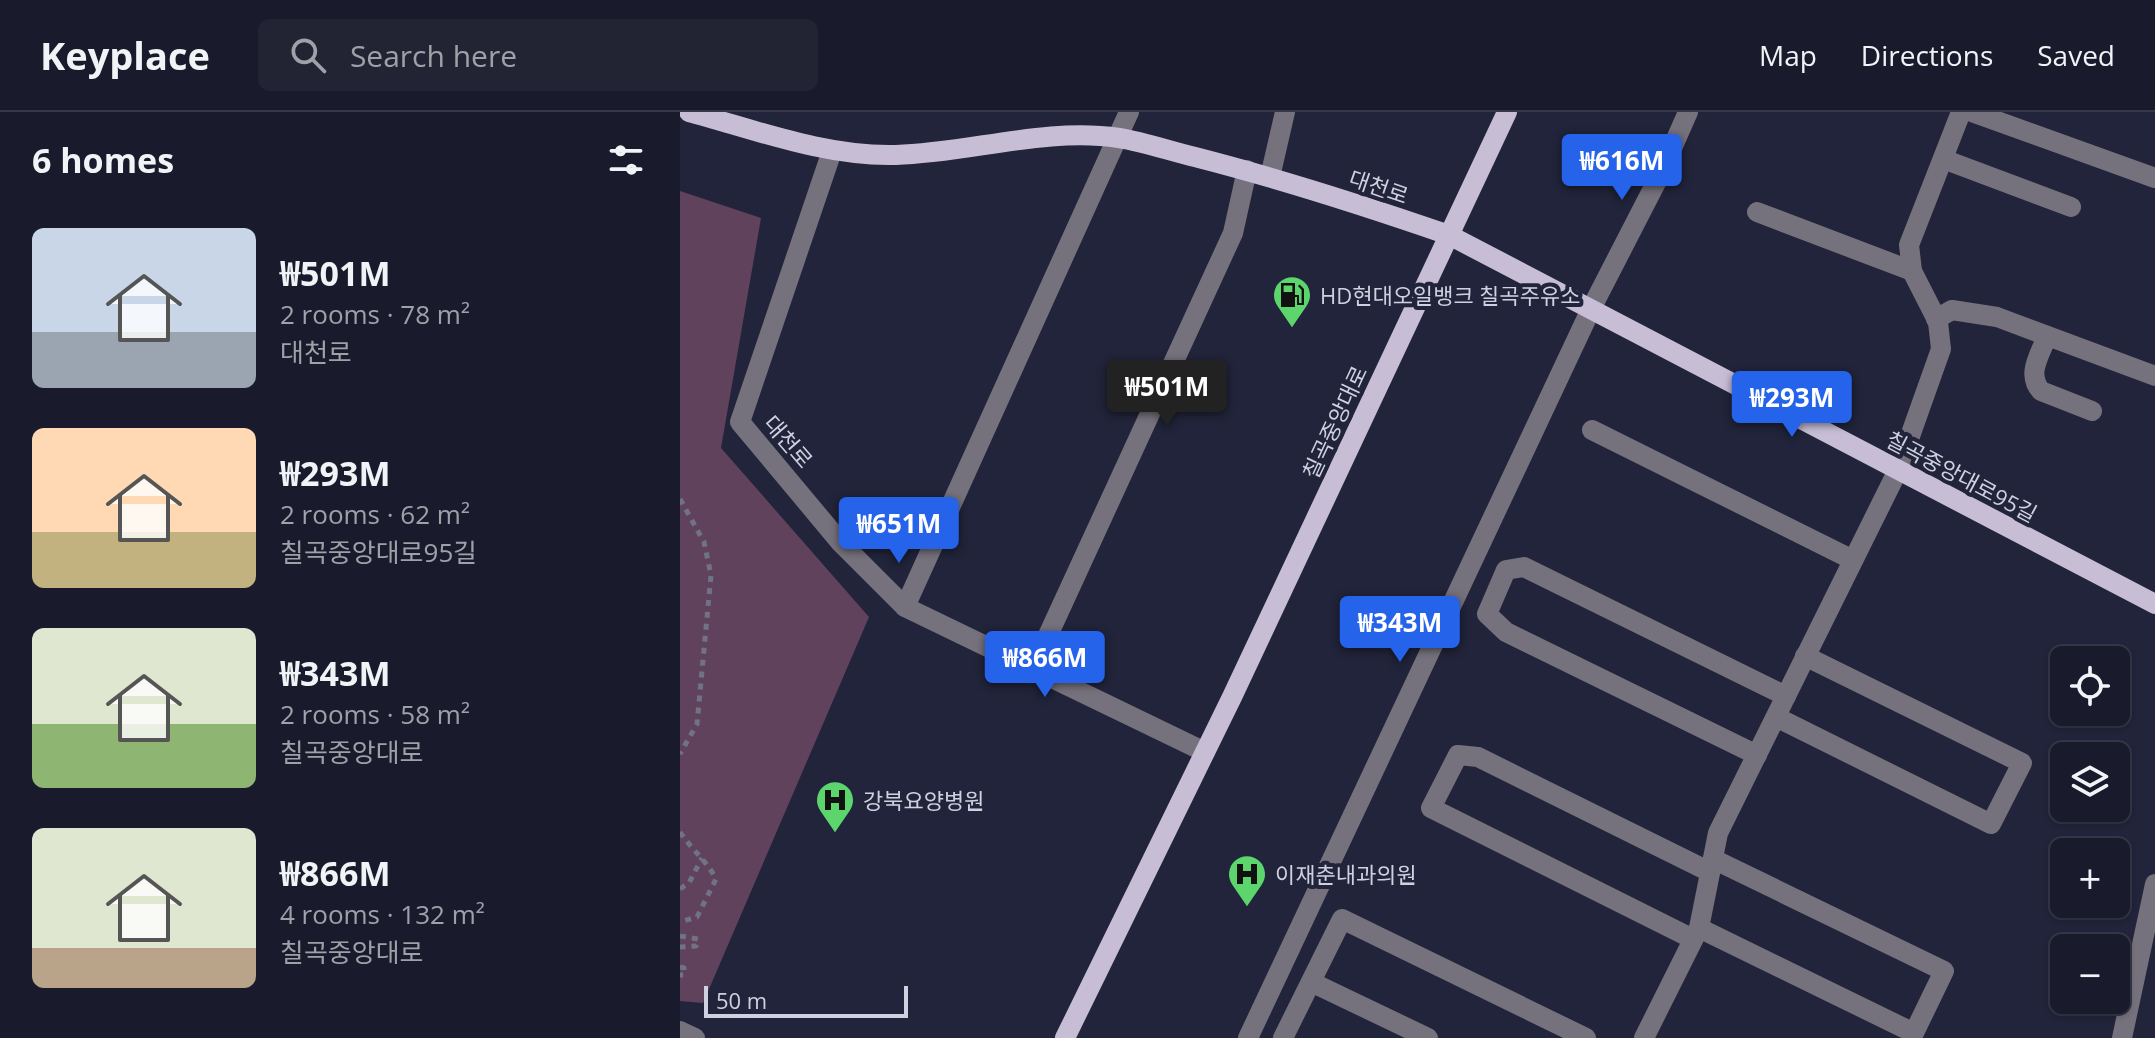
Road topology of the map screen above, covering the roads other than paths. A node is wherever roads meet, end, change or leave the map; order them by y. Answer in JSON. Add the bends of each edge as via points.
{"nodes":[{"id":1,"x":689,"y":112,"type":"edge"},
{"id":2,"x":1129,"y":112,"type":"edge"},
{"id":3,"x":1285,"y":112,"type":"edge"},
{"id":4,"x":1507,"y":112,"type":"edge"},
{"id":5,"x":1688,"y":112,"type":"edge"},
{"id":6,"x":1961,"y":112,"type":"edge"},
{"id":7,"x":1972,"y":112,"type":"edge"},
{"id":8,"x":1119,"y":138,"type":"junction"},
{"id":9,"x":832,"y":151,"type":"junction"},
{"id":10,"x":1943,"y":159,"type":"junction"},
{"id":11,"x":1247,"y":170,"type":"junction"},
{"id":12,"x":1270,"y":177,"type":"junction"},
{"id":13,"x":2155,"y":178,"type":"edge"},
{"id":14,"x":2071,"y":207,"type":"dead end"},
{"id":15,"x":1757,"y":212,"type":"dead end"},
{"id":16,"x":1449,"y":235,"type":"junction"},
{"id":17,"x":1912,"y":271,"type":"junction"},
{"id":18,"x":1591,"y":309,"type":"junction"},
{"id":19,"x":1936,"y":319,"type":"junction"},
{"id":20,"x":2047,"y":336,"type":"junction"},
{"id":21,"x":2155,"y":376,"type":"edge"},
{"id":22,"x":2092,"y":411,"type":"dead end"},
{"id":23,"x":1592,"y":430,"type":"dead end"},
{"id":24,"x":1898,"y":470,"type":"junction"},
{"id":25,"x":1853,"y":560,"type":"junction"},
{"id":26,"x":2155,"y":604,"type":"edge"},
{"id":27,"x":905,"y":607,"type":"junction"},
{"id":28,"x":1805,"y":656,"type":"junction"},
{"id":29,"x":1033,"y":668,"type":"junction"},
{"id":30,"x":1786,"y":696,"type":"junction"},
{"id":31,"x":1776,"y":717,"type":"junction"},
{"id":32,"x":1205,"y":752,"type":"junction"},
{"id":33,"x":1757,"y":755,"type":"junction"},
{"id":34,"x":1711,"y":866,"type":"junction"},
{"id":35,"x":2155,"y":884,"type":"edge"},
{"id":36,"x":1696,"y":933,"type":"junction"},
{"id":37,"x":2147,"y":961,"type":"edge"},
{"id":38,"x":1311,"y":982,"type":"junction"},
{"id":39,"x":680,"y":1031,"type":"edge"},
{"id":40,"x":695,"y":1038,"type":"edge"},
{"id":41,"x":1065,"y":1038,"type":"edge"},
{"id":42,"x":1248,"y":1038,"type":"edge"},
{"id":43,"x":1283,"y":1038,"type":"edge"},
{"id":44,"x":1428,"y":1038,"type":"edge"},
{"id":45,"x":1586,"y":1038,"type":"edge"},
{"id":46,"x":1644,"y":1038,"type":"edge"},
{"id":47,"x":2122,"y":1038,"type":"edge"}],
"edges":[{"from":1,"to":9,"type":"main road","name":"대천로"},
{"from":2,"to":8,"type":"street"},
{"from":3,"to":12,"type":"street"},
{"from":4,"to":16,"type":"main road","name":"칠곡중앙대로"},
{"from":5,"to":18,"type":"street"},
{"from":6,"to":10,"type":"street"},
{"from":7,"to":13,"type":"street"},
{"from":8,"to":9,"type":"main road","name":"대천로","via":[[1070,135],[894,155]]},
{"from":8,"to":11,"type":"main road","name":"대천로"},
{"from":8,"to":27,"type":"street"},
{"from":9,"to":27,"type":"street","name":"대천로","via":[[740,422],[841,543]]},
{"from":10,"to":14,"type":"street"},
{"from":10,"to":17,"type":"street","via":[[1909,245]]},
{"from":11,"to":12,"type":"main road","name":"대천로"},
{"from":11,"to":29,"type":"street","via":[[1233,233]]},
{"from":12,"to":16,"type":"main road","name":"대천로"},
{"from":15,"to":17,"type":"street"},
{"from":16,"to":18,"type":"main road","name":"칠곡중앙대로95길"},
{"from":16,"to":32,"type":"main road","name":"칠곡중앙대로"},
{"from":17,"to":19,"type":"street"},
{"from":18,"to":24,"type":"main road","name":"칠곡중앙대로95길"},
{"from":18,"to":42,"type":"street"},
{"from":19,"to":20,"type":"street","via":[[1952,310],[1997,317]]},
{"from":19,"to":24,"type":"street","via":[[1941,349]]},
{"from":20,"to":21,"type":"street"},
{"from":20,"to":22,"type":"street","via":[[2032,375],[2035,384]]},
{"from":23,"to":25,"type":"street"},
{"from":24,"to":25,"type":"street"},
{"from":24,"to":26,"type":"main road","name":"칠곡중앙대로95길"},
{"from":25,"to":28,"type":"street"},
{"from":27,"to":29,"type":"street"},
{"from":28,"to":30,"type":"street"},
{"from":28,"to":31,"type":"street","via":[[2022,763],[1991,824]]},
{"from":29,"to":32,"type":"street"},
{"from":30,"to":31,"type":"street"},
{"from":30,"to":33,"type":"street","via":[[1524,567],[1506,570],[1487,614],[1506,632]]},
{"from":31,"to":33,"type":"street"},
{"from":32,"to":41,"type":"main road","name":"칠곡중앙대로"},
{"from":33,"to":34,"type":"street","via":[[1718,833]]},
{"from":34,"to":36,"type":"street"},
{"from":34,"to":36,"type":"street","via":[[1944,971],[1914,1033]]},
{"from":34,"to":36,"type":"street","via":[[1478,757],[1458,755],[1431,808]]},
{"from":35,"to":37,"type":"street"},
{"from":36,"to":46,"type":"street"},
{"from":37,"to":47,"type":"street"},
{"from":38,"to":43,"type":"street"},
{"from":38,"to":44,"type":"street"},
{"from":38,"to":45,"type":"street","via":[[1342,919]]},
{"from":39,"to":40,"type":"street"}]}
